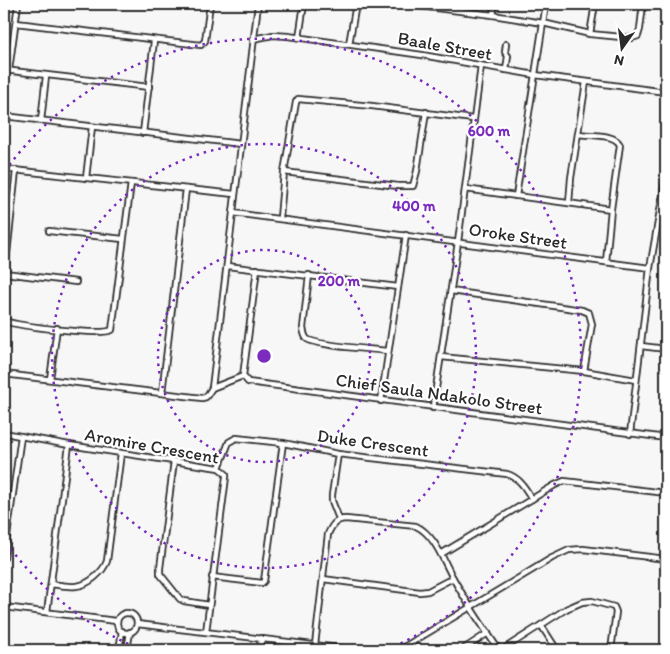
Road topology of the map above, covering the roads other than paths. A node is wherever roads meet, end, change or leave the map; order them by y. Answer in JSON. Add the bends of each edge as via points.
{"nodes":[{"id":1,"x":18,"y":4,"type":"edge"},
{"id":2,"x":210,"y":4,"type":"edge"},
{"id":3,"x":258,"y":4,"type":"edge"},
{"id":4,"x":304,"y":4,"type":"edge"},
{"id":5,"x":356,"y":4,"type":"edge"},
{"id":6,"x":404,"y":4,"type":"edge"},
{"id":7,"x":495,"y":4,"type":"edge"},
{"id":8,"x":546,"y":4,"type":"edge"},
{"id":9,"x":595,"y":4,"type":"edge"},
{"id":10,"x":643,"y":4,"type":"edge"},
{"id":11,"x":493,"y":15,"type":"junction"},
{"id":12,"x":16,"y":23,"type":"junction"},
{"id":13,"x":543,"y":23,"type":"junction"},
{"id":14,"x":590,"y":34,"type":"junction"},
{"id":15,"x":253,"y":38,"type":"junction"},
{"id":16,"x":299,"y":38,"type":"junction"},
{"id":17,"x":154,"y":41,"type":"junction"},
{"id":18,"x":349,"y":44,"type":"junction"},
{"id":19,"x":506,"y":44,"type":"dead end"},
{"id":20,"x":481,"y":66,"type":"junction"},
{"id":21,"x":7,"y":70,"type":"edge"},
{"id":22,"x":506,"y":70,"type":"junction"},
{"id":23,"x":535,"y":75,"type":"junction"},
{"id":24,"x":46,"y":76,"type":"junction"},
{"id":25,"x":586,"y":82,"type":"junction"},
{"id":26,"x":149,"y":87,"type":"junction"},
{"id":27,"x":666,"y":92,"type":"edge"},
{"id":28,"x":426,"y":112,"type":"junction"},
{"id":29,"x":4,"y":116,"type":"edge"},
{"id":30,"x":473,"y":120,"type":"junction"},
{"id":31,"x":41,"y":121,"type":"junction"},
{"id":32,"x":92,"y":127,"type":"junction"},
{"id":33,"x":143,"y":133,"type":"junction"},
{"id":34,"x":578,"y":134,"type":"junction"},
{"id":35,"x":241,"y":144,"type":"junction"},
{"id":36,"x":4,"y":169,"type":"edge"},
{"id":37,"x":16,"y":171,"type":"junction"},
{"id":38,"x":284,"y":172,"type":"junction"},
{"id":39,"x":666,"y":176,"type":"edge"},
{"id":40,"x":86,"y":178,"type":"junction"},
{"id":41,"x":131,"y":183,"type":"junction"},
{"id":42,"x":186,"y":189,"type":"junction"},
{"id":43,"x":465,"y":189,"type":"junction"},
{"id":44,"x":234,"y":194,"type":"junction"},
{"id":45,"x":516,"y":196,"type":"junction"},
{"id":46,"x":569,"y":203,"type":"junction"},
{"id":47,"x":611,"y":209,"type":"junction"},
{"id":48,"x":233,"y":213,"type":"junction"},
{"id":49,"x":280,"y":218,"type":"junction"},
{"id":50,"x":49,"y":231,"type":"dead end"},
{"id":51,"x":406,"y":235,"type":"junction"},
{"id":52,"x":123,"y":239,"type":"junction"},
{"id":53,"x":458,"y":242,"type":"junction"},
{"id":54,"x":606,"y":262,"type":"junction"},
{"id":55,"x":227,"y":266,"type":"junction"},
{"id":56,"x":650,"y":268,"type":"junction"},
{"id":57,"x":257,"y":269,"type":"junction"},
{"id":58,"x":5,"y":273,"type":"edge"},
{"id":59,"x":309,"y":275,"type":"junction"},
{"id":60,"x":4,"y":280,"type":"edge"},
{"id":61,"x":76,"y":282,"type":"dead end"},
{"id":62,"x":398,"y":287,"type":"junction"},
{"id":63,"x":451,"y":291,"type":"junction"},
{"id":64,"x":4,"y":321,"type":"edge"},
{"id":65,"x":57,"y":328,"type":"junction"},
{"id":66,"x":641,"y":346,"type":"junction"},
{"id":67,"x":666,"y":349,"type":"edge"},
{"id":68,"x":388,"y":351,"type":"junction"},
{"id":69,"x":441,"y":357,"type":"junction"},
{"id":70,"x":584,"y":371,"type":"junction"},
{"id":71,"x":4,"y":374,"type":"edge"},
{"id":72,"x":243,"y":376,"type":"junction"},
{"id":73,"x":50,"y":379,"type":"junction"},
{"id":74,"x":636,"y":380,"type":"junction"},
{"id":75,"x":212,"y":388,"type":"junction"},
{"id":76,"x":162,"y":393,"type":"junction"},
{"id":77,"x":381,"y":401,"type":"junction"},
{"id":78,"x":433,"y":408,"type":"junction"},
{"id":79,"x":4,"y":433,"type":"edge"},
{"id":80,"x":630,"y":434,"type":"junction"},
{"id":81,"x":21,"y":436,"type":"junction"},
{"id":82,"x":666,"y":438,"type":"edge"},
{"id":83,"x":283,"y":443,"type":"junction"},
{"id":84,"x":69,"y":446,"type":"junction"},
{"id":85,"x":121,"y":453,"type":"junction"},
{"id":86,"x":338,"y":454,"type":"junction"},
{"id":87,"x":174,"y":461,"type":"junction"},
{"id":88,"x":219,"y":468,"type":"junction"},
{"id":89,"x":666,"y":494,"type":"edge"},
{"id":90,"x":532,"y":499,"type":"junction"},
{"id":91,"x":339,"y":519,"type":"junction"},
{"id":92,"x":441,"y":554,"type":"junction"},
{"id":93,"x":4,"y":558,"type":"edge"},
{"id":94,"x":666,"y":559,"type":"edge"},
{"id":95,"x":212,"y":577,"type":"junction"},
{"id":96,"x":453,"y":578,"type":"junction"},
{"id":97,"x":323,"y":579,"type":"junction"},
{"id":98,"x":51,"y":584,"type":"junction"},
{"id":99,"x":209,"y":604,"type":"junction"},
{"id":100,"x":4,"y":607,"type":"edge"},
{"id":101,"x":472,"y":608,"type":"junction"},
{"id":102,"x":48,"y":612,"type":"junction"},
{"id":103,"x":116,"y":621,"type":"junction"},
{"id":104,"x":137,"y":624,"type":"junction"},
{"id":105,"x":541,"y":625,"type":"junction"},
{"id":106,"x":122,"y":631,"type":"junction"},
{"id":107,"x":130,"y":632,"type":"junction"},
{"id":108,"x":206,"y":632,"type":"junction"},
{"id":109,"x":488,"y":633,"type":"junction"},
{"id":110,"x":261,"y":638,"type":"junction"},
{"id":111,"x":315,"y":645,"type":"junction"},
{"id":112,"x":119,"y":650,"type":"edge"},
{"id":113,"x":127,"y":650,"type":"edge"},
{"id":114,"x":260,"y":650,"type":"edge"},
{"id":115,"x":356,"y":650,"type":"edge"},
{"id":116,"x":399,"y":650,"type":"edge"},
{"id":117,"x":462,"y":650,"type":"edge"},
{"id":118,"x":500,"y":650,"type":"edge"},
{"id":119,"x":557,"y":650,"type":"edge"},
{"id":120,"x":611,"y":650,"type":"edge"}],
"edges":[{"from":1,"to":12,"type":"street"},
{"from":2,"to":17,"type":"street","via":[[203,44]]},
{"from":3,"to":15,"type":"street"},
{"from":4,"to":16,"type":"street"},
{"from":5,"to":18,"type":"street"},
{"from":6,"to":11,"type":"street"},
{"from":7,"to":11,"type":"street"},
{"from":8,"to":13,"type":"street"},
{"from":9,"to":14,"type":"street"},
{"from":10,"to":14,"type":"street","via":[[638,36]]},
{"from":11,"to":13,"type":"street"},
{"from":12,"to":17,"type":"street"},
{"from":12,"to":21,"type":"street"},
{"from":13,"to":14,"type":"street"},
{"from":13,"to":23,"type":"street"},
{"from":15,"to":16,"type":"street","name":"Baale Street","via":[[273,35]]},
{"from":15,"to":35,"type":"street"},
{"from":16,"to":18,"type":"street","name":"Baale Street"},
{"from":17,"to":26,"type":"street"},
{"from":18,"to":20,"type":"street","name":"Baale Street"},
{"from":19,"to":22,"type":"street"},
{"from":20,"to":22,"type":"street","name":"Baale Street"},
{"from":20,"to":30,"type":"street"},
{"from":21,"to":24,"type":"street"},
{"from":22,"to":23,"type":"street","name":"Baale Street"},
{"from":23,"to":25,"type":"street","name":"Baale Street"},
{"from":23,"to":45,"type":"street"},
{"from":24,"to":26,"type":"street"},
{"from":24,"to":31,"type":"street"},
{"from":25,"to":27,"type":"street","name":"Baale Street"},
{"from":25,"to":34,"type":"street"},
{"from":26,"to":33,"type":"street"},
{"from":28,"to":30,"type":"street"},
{"from":28,"to":38,"type":"street","via":[[298,99]]},
{"from":28,"to":38,"type":"street","via":[[413,186]]},
{"from":29,"to":31,"type":"street"},
{"from":30,"to":43,"type":"street"},
{"from":31,"to":32,"type":"street"},
{"from":32,"to":33,"type":"street"},
{"from":32,"to":40,"type":"street"},
{"from":33,"to":35,"type":"street"},
{"from":34,"to":46,"type":"street"},
{"from":34,"to":47,"type":"street","via":[[612,138],[620,145]]},
{"from":35,"to":44,"type":"street"},
{"from":36,"to":37,"type":"street"},
{"from":37,"to":40,"type":"street"},
{"from":37,"to":58,"type":"street"},
{"from":38,"to":49,"type":"street"},
{"from":39,"to":56,"type":"street"},
{"from":40,"to":41,"type":"street"},
{"from":41,"to":42,"type":"street"},
{"from":41,"to":52,"type":"street"},
{"from":42,"to":44,"type":"street"},
{"from":42,"to":76,"type":"street"},
{"from":43,"to":45,"type":"street"},
{"from":43,"to":53,"type":"street"},
{"from":44,"to":48,"type":"street"},
{"from":45,"to":46,"type":"street"},
{"from":46,"to":47,"type":"street"},
{"from":47,"to":54,"type":"street"},
{"from":48,"to":49,"type":"street","name":"Oroke Street"},
{"from":48,"to":55,"type":"street"},
{"from":49,"to":51,"type":"street","name":"Oroke Street"},
{"from":50,"to":52,"type":"street"},
{"from":51,"to":53,"type":"street","name":"Oroke Street"},
{"from":51,"to":62,"type":"street"},
{"from":52,"to":65,"type":"street","via":[[112,330]]},
{"from":53,"to":54,"type":"street","name":"Oroke Street"},
{"from":53,"to":63,"type":"street"},
{"from":54,"to":56,"type":"street","name":"Oroke Street"},
{"from":55,"to":57,"type":"street"},
{"from":55,"to":75,"type":"street"},
{"from":56,"to":66,"type":"street"},
{"from":57,"to":59,"type":"street"},
{"from":57,"to":72,"type":"street"},
{"from":58,"to":60,"type":"street"},
{"from":58,"to":61,"type":"street"},
{"from":59,"to":62,"type":"street"},
{"from":59,"to":68,"type":"street","via":[[304,336],[328,344]]},
{"from":62,"to":68,"type":"street"},
{"from":63,"to":69,"type":"street"},
{"from":63,"to":70,"type":"street","via":[[589,313],[592,324]]},
{"from":64,"to":65,"type":"street"},
{"from":65,"to":73,"type":"street"},
{"from":66,"to":67,"type":"street"},
{"from":66,"to":74,"type":"street"},
{"from":68,"to":77,"type":"street"},
{"from":69,"to":70,"type":"street"},
{"from":69,"to":78,"type":"street"},
{"from":70,"to":74,"type":"street"},
{"from":71,"to":73,"type":"street"},
{"from":72,"to":75,"type":"street"},
{"from":72,"to":77,"type":"street","name":"Chief Saula Ndakolo Street","via":[[248,382]]},
{"from":73,"to":76,"type":"street"},
{"from":74,"to":80,"type":"street"},
{"from":75,"to":76,"type":"street","via":[[202,398]]},
{"from":77,"to":78,"type":"street","name":"Chief Saula Ndakolo Street"},
{"from":78,"to":80,"type":"street","name":"Chief Saula Ndakolo Street"},
{"from":79,"to":81,"type":"street","name":"Aromire Crescent"},
{"from":80,"to":82,"type":"street","name":"Chief Saula Ndakolo Street"},
{"from":81,"to":84,"type":"street","name":"Aromire Crescent"},
{"from":81,"to":93,"type":"street"},
{"from":83,"to":86,"type":"street","name":"Duke Crescent"},
{"from":83,"to":88,"type":"street","name":"Duke Crescent","via":[[232,438]]},
{"from":83,"to":95,"type":"street","via":[[264,581]]},
{"from":84,"to":85,"type":"street","name":"Aromire Crescent"},
{"from":84,"to":98,"type":"street"},
{"from":85,"to":87,"type":"street","name":"Aromire Crescent"},
{"from":85,"to":98,"type":"street","via":[[105,566],[93,578],[77,586]]},
{"from":86,"to":90,"type":"street","name":"Duke Crescent","via":[[507,474],[521,483]]},
{"from":86,"to":91,"type":"street","via":[[332,501]]},
{"from":87,"to":88,"type":"street","name":"Aromire Crescent"},
{"from":87,"to":99,"type":"street","via":[[160,574],[180,599]]},
{"from":88,"to":95,"type":"street","name":"Aromire Crescent","via":[[226,477]]},
{"from":89,"to":90,"type":"street","via":[[564,481]]},
{"from":90,"to":92,"type":"street"},
{"from":91,"to":92,"type":"street","via":[[422,528]]},
{"from":91,"to":97,"type":"street","via":[[328,534]]},
{"from":92,"to":96,"type":"street"},
{"from":94,"to":101,"type":"street","via":[[569,550]]},
{"from":95,"to":99,"type":"street","name":"Aromire Crescent"},
{"from":96,"to":97,"type":"street","via":[[420,592]]},
{"from":96,"to":101,"type":"street"},
{"from":97,"to":111,"type":"street"},
{"from":98,"to":102,"type":"street"},
{"from":99,"to":108,"type":"street","name":"Aromire Crescent"},
{"from":100,"to":102,"type":"street"},
{"from":101,"to":109,"type":"street"},
{"from":101,"to":116,"type":"street"},
{"from":102,"to":103,"type":"street"},
{"from":103,"to":104,"type":"street","via":[[128,612],[136,618]]},
{"from":103,"to":106,"type":"street"},
{"from":104,"to":107,"type":"street"},
{"from":104,"to":108,"type":"street"},
{"from":105,"to":118,"type":"street"},
{"from":105,"to":119,"type":"street"},
{"from":105,"to":120,"type":"street","via":[[582,602],[614,606]]},
{"from":106,"to":107,"type":"street"},
{"from":106,"to":112,"type":"street"},
{"from":107,"to":113,"type":"street"},
{"from":108,"to":110,"type":"street"},
{"from":109,"to":117,"type":"street"},
{"from":109,"to":118,"type":"street"},
{"from":110,"to":111,"type":"street"},
{"from":110,"to":114,"type":"street"},
{"from":111,"to":115,"type":"street"}]}
